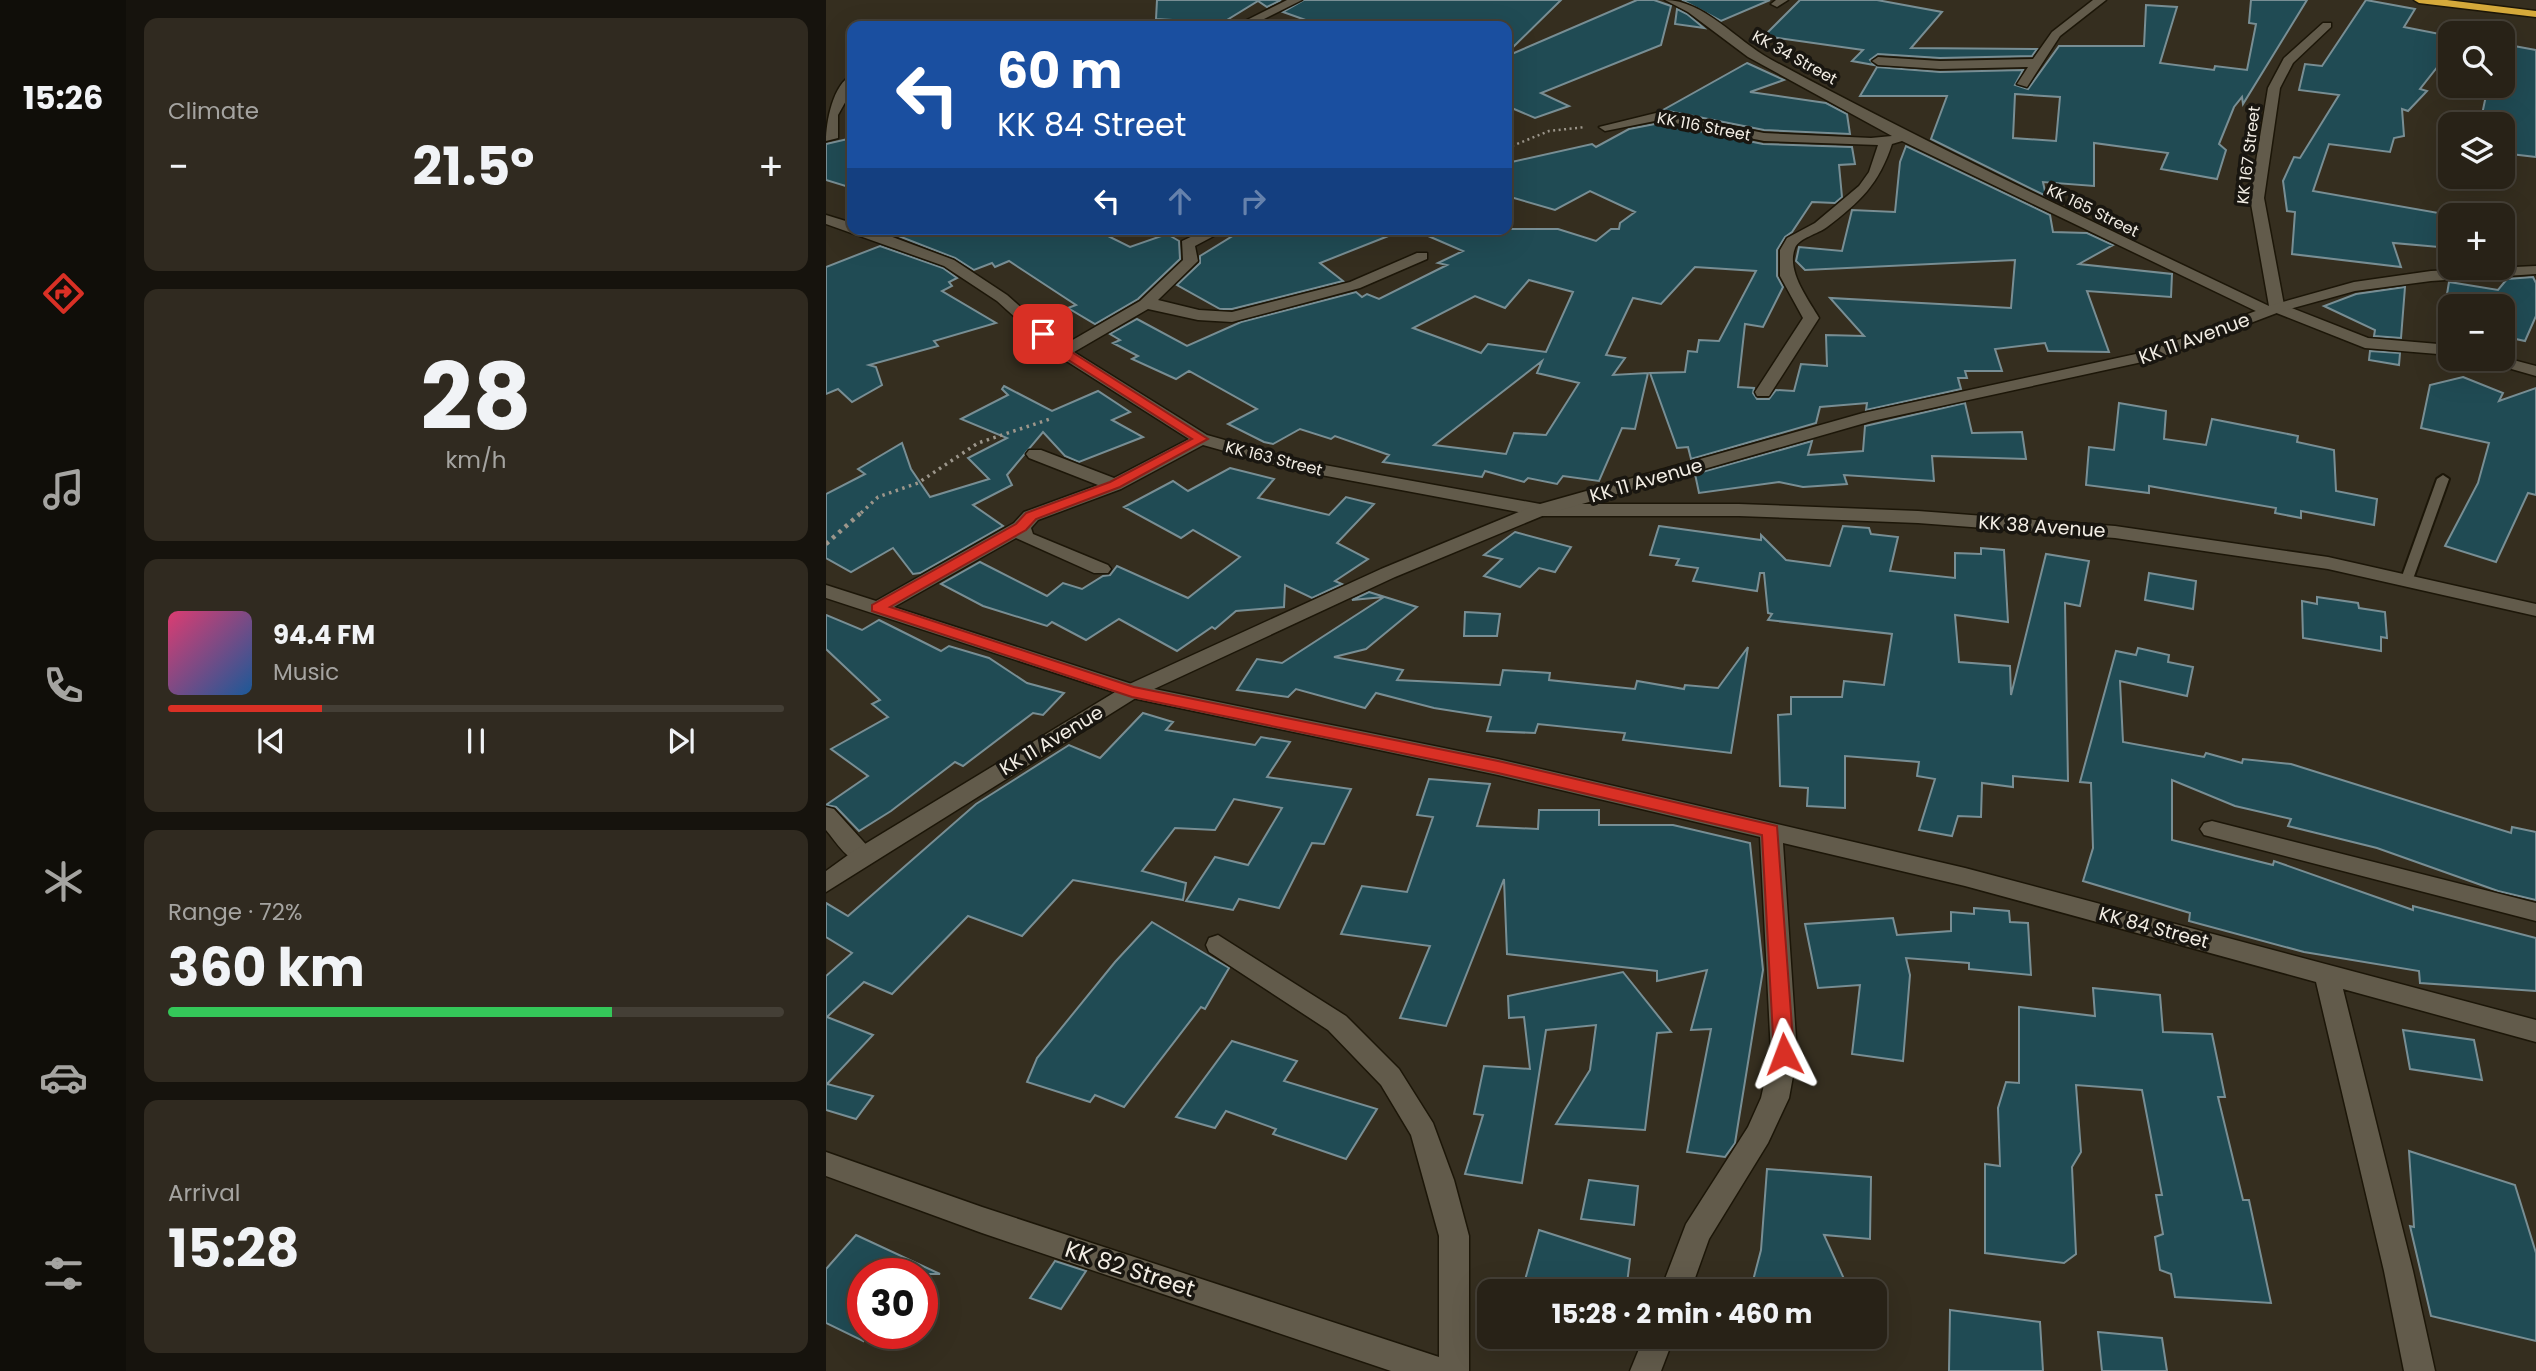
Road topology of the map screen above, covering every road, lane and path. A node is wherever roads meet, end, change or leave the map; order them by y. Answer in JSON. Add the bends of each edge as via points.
{"nodes":[{"id":1,"x":1296,"y":0,"type":"edge"},
{"id":2,"x":1671,"y":0,"type":"edge"},
{"id":3,"x":2100,"y":0,"type":"edge"},
{"id":4,"x":2420,"y":0,"type":"edge"},
{"id":5,"x":2536,"y":14,"type":"edge"},
{"id":6,"x":1252,"y":21,"type":"edge"},
{"id":7,"x":2327,"y":25,"type":"dead end"},
{"id":8,"x":1878,"y":61,"type":"dead end"},
{"id":9,"x":2036,"y":63,"type":"junction"},
{"id":10,"x":2023,"y":84,"type":"dead end"},
{"id":11,"x":847,"y":88,"type":"edge"},
{"id":12,"x":1605,"y":127,"type":"joint"},
{"id":13,"x":833,"y":137,"type":"edge"},
{"id":14,"x":1906,"y":138,"type":"junction"},
{"id":15,"x":1886,"y":141,"type":"junction"},
{"id":16,"x":1512,"y":146,"type":"edge"},
{"id":17,"x":826,"y":219,"type":"edge"},
{"id":18,"x":847,"y":226,"type":"edge"},
{"id":19,"x":873,"y":235,"type":"edge"},
{"id":20,"x":1207,"y":235,"type":"edge"},
{"id":21,"x":1422,"y":256,"type":"dead end"},
{"id":22,"x":2536,"y":270,"type":"edge"},
{"id":23,"x":1145,"y":304,"type":"junction"},
{"id":24,"x":2272,"y":310,"type":"junction"},
{"id":25,"x":2438,"y":349,"type":"edge"},
{"id":26,"x":1063,"y":352,"type":"junction"},
{"id":27,"x":2515,"y":365,"type":"edge"},
{"id":28,"x":2536,"y":371,"type":"edge"},
{"id":29,"x":1763,"y":392,"type":"dead end"},
{"id":30,"x":1053,"y":418,"type":"dead end"},
{"id":31,"x":1201,"y":439,"type":"junction"},
{"id":32,"x":1035,"y":454,"type":"dead end"},
{"id":33,"x":2443,"y":479,"type":"dead end"},
{"id":34,"x":1115,"y":485,"type":"junction"},
{"id":35,"x":1540,"y":510,"type":"junction"},
{"id":36,"x":1021,"y":527,"type":"junction"},
{"id":37,"x":826,"y":544,"type":"edge"},
{"id":38,"x":1101,"y":569,"type":"dead end"},
{"id":39,"x":2407,"y":579,"type":"junction"},
{"id":40,"x":826,"y":591,"type":"edge"},
{"id":41,"x":877,"y":608,"type":"junction"},
{"id":42,"x":2536,"y":610,"type":"edge"},
{"id":43,"x":1132,"y":691,"type":"junction"},
{"id":44,"x":826,"y":814,"type":"edge"},
{"id":45,"x":2212,"y":829,"type":"dead end"},
{"id":46,"x":1771,"y":831,"type":"junction"},
{"id":47,"x":863,"y":856,"type":"junction"},
{"id":48,"x":826,"y":883,"type":"edge"},
{"id":49,"x":2536,"y":912,"type":"edge"},
{"id":50,"x":1218,"y":945,"type":"dead end"},
{"id":51,"x":2327,"y":973,"type":"junction"},
{"id":52,"x":2536,"y":1031,"type":"edge"},
{"id":53,"x":826,"y":1164,"type":"edge"},
{"id":54,"x":1680,"y":1279,"type":"edge"},
{"id":55,"x":1654,"y":1349,"type":"edge"},
{"id":56,"x":1436,"y":1371,"type":"edge"},
{"id":57,"x":1454,"y":1371,"type":"edge"},
{"id":58,"x":1646,"y":1371,"type":"edge"},
{"id":59,"x":2419,"y":1371,"type":"edge"}],
"edges":[{"from":1,"to":6,"type":"street"},
{"from":2,"to":14,"type":"street","name":"KK 34 Street","via":[[1762,60]]},
{"from":3,"to":9,"type":"street","via":[[2056,34]]},
{"from":4,"to":5,"type":"highway"},
{"from":7,"to":24,"type":"street","name":"KK 167 Street","via":[[2288,61],[2274,88],[2257,198]]},
{"from":8,"to":9,"type":"street"},
{"from":9,"to":10,"type":"street"},
{"from":11,"to":13,"type":"street","via":[[832,115]]},
{"from":12,"to":15,"type":"street","name":"KK 116 Street","via":[[1660,116],[1764,137]]},
{"from":12,"to":16,"type":"path","via":[[1549,131]]},
{"from":14,"to":15,"type":"street","name":"KK 116 Street"},
{"from":14,"to":24,"type":"street","name":"KK 165 Street"},
{"from":15,"to":29,"type":"street","via":[[1864,189],[1820,226],[1792,241],[1787,250],[1788,276],[1811,318]]},
{"from":17,"to":18,"type":"street"},
{"from":19,"to":26,"type":"street","name":"KK 163 Street","via":[[949,263],[1002,298]]},
{"from":20,"to":23,"type":"street","via":[[1187,244],[1191,261]]},
{"from":21,"to":23,"type":"street","via":[[1355,285],[1232,317]]},
{"from":22,"to":24,"type":"street","name":"KK 11 Avenue","via":[[2380,282]]},
{"from":23,"to":26,"type":"street"},
{"from":24,"to":25,"type":"street","name":"KK 165 Street","via":[[2357,341]]},
{"from":24,"to":35,"type":"street","name":"KK 11 Avenue","via":[[2150,356],[1869,417]]},
{"from":26,"to":31,"type":"street","name":"KK 163 Street"},
{"from":27,"to":28,"type":"street"},
{"from":30,"to":37,"type":"path","via":[[978,443],[918,483],[878,497]]},
{"from":31,"to":34,"type":"street"},
{"from":31,"to":35,"type":"street","name":"KK 163 Street","via":[[1289,464]]},
{"from":32,"to":34,"type":"street"},
{"from":33,"to":39,"type":"lane"},
{"from":34,"to":36,"type":"street","via":[[1031,516]]},
{"from":35,"to":39,"type":"street","name":"KK 38 Avenue","via":[[1739,510],[2023,525],[2225,546]]},
{"from":35,"to":43,"type":"street","name":"KK 11 Avenue","via":[[1388,573]]},
{"from":36,"to":38,"type":"street","via":[[1026,537]]},
{"from":36,"to":41,"type":"street"},
{"from":39,"to":42,"type":"street","name":"KK 38 Avenue"},
{"from":40,"to":41,"type":"street","name":"KK 84 Street"},
{"from":41,"to":43,"type":"street","name":"KK 84 Street"},
{"from":43,"to":46,"type":"street","name":"KK 84 Street","via":[[1498,767]]},
{"from":43,"to":47,"type":"street","name":"KK 11 Avenue"},
{"from":44,"to":47,"type":"street"},
{"from":45,"to":49,"type":"street"},
{"from":46,"to":51,"type":"street","name":"KK 84 Street"},
{"from":46,"to":54,"type":"street","via":[[1784,1054],[1775,1098],[1758,1135],[1696,1233]]},
{"from":47,"to":48,"type":"street","name":"KK 11 Avenue"},
{"from":50,"to":57,"type":"street","via":[[1337,1023],[1390,1077],[1423,1131],[1454,1236]]},
{"from":51,"to":52,"type":"street","name":"KK 84 Street"},
{"from":51,"to":59,"type":"street","via":[[2353,1094],[2403,1283]]},
{"from":53,"to":56,"type":"street","name":"KK 82 Street"},
{"from":55,"to":58,"type":"street"}]}
